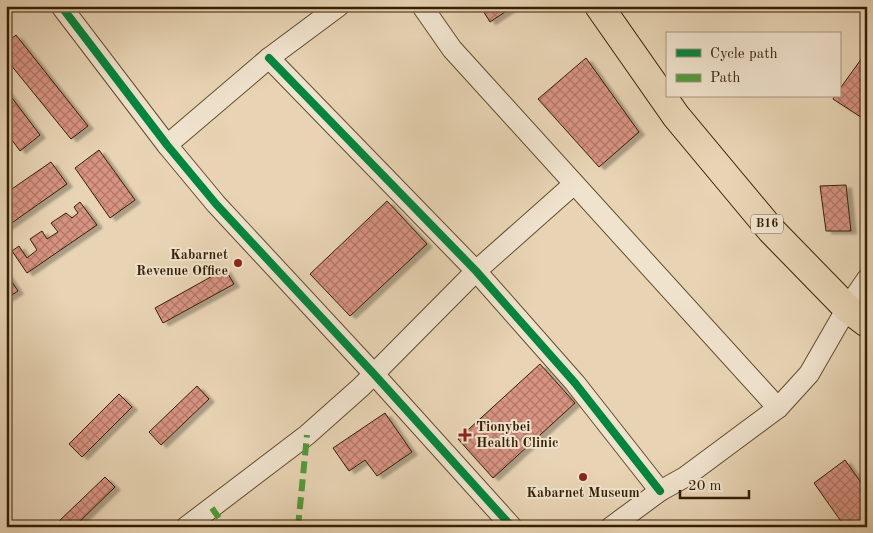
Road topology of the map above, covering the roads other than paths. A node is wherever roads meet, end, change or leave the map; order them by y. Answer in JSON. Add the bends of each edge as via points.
{"nodes":[{"id":1,"x":62,"y":6,"type":"edge"},
{"id":2,"x":340,"y":6,"type":"edge"},
{"id":3,"x":422,"y":6,"type":"edge"},
{"id":4,"x":599,"y":6,"type":"edge"},
{"id":5,"x":269,"y":58,"type":"junction"},
{"id":6,"x":167,"y":145,"type":"junction"},
{"id":7,"x":574,"y":184,"type":"junction"},
{"id":8,"x":476,"y":271,"type":"junction"},
{"id":9,"x":867,"y":279,"type":"edge"},
{"id":10,"x":857,"y":315,"type":"edge"},
{"id":11,"x":373,"y":373,"type":"junction"},
{"id":12,"x":778,"y":408,"type":"junction"},
{"id":13,"x":660,"y":491,"type":"junction"},
{"id":14,"x":186,"y":527,"type":"edge"},
{"id":15,"x":512,"y":527,"type":"edge"},
{"id":16,"x":611,"y":527,"type":"edge"}],
"edges":[{"from":1,"to":6,"type":"street"},
{"from":2,"to":5,"type":"street"},
{"from":3,"to":7,"type":"street","via":[[452,49]]},
{"from":4,"to":10,"type":"main road","number":"B16","via":[[676,116],[772,230]]},
{"from":5,"to":6,"type":"street"},
{"from":5,"to":8,"type":"street"},
{"from":6,"to":11,"type":"street","via":[[216,204]]},
{"from":7,"to":8,"type":"street"},
{"from":7,"to":12,"type":"street"},
{"from":8,"to":11,"type":"street"},
{"from":8,"to":13,"type":"street","via":[[575,383]]},
{"from":9,"to":10,"type":"street"},
{"from":10,"to":12,"type":"street"},
{"from":11,"to":14,"type":"street","via":[[307,435]]},
{"from":11,"to":15,"type":"street"},
{"from":12,"to":13,"type":"street","via":[[685,477]]},
{"from":13,"to":16,"type":"street"}]}
